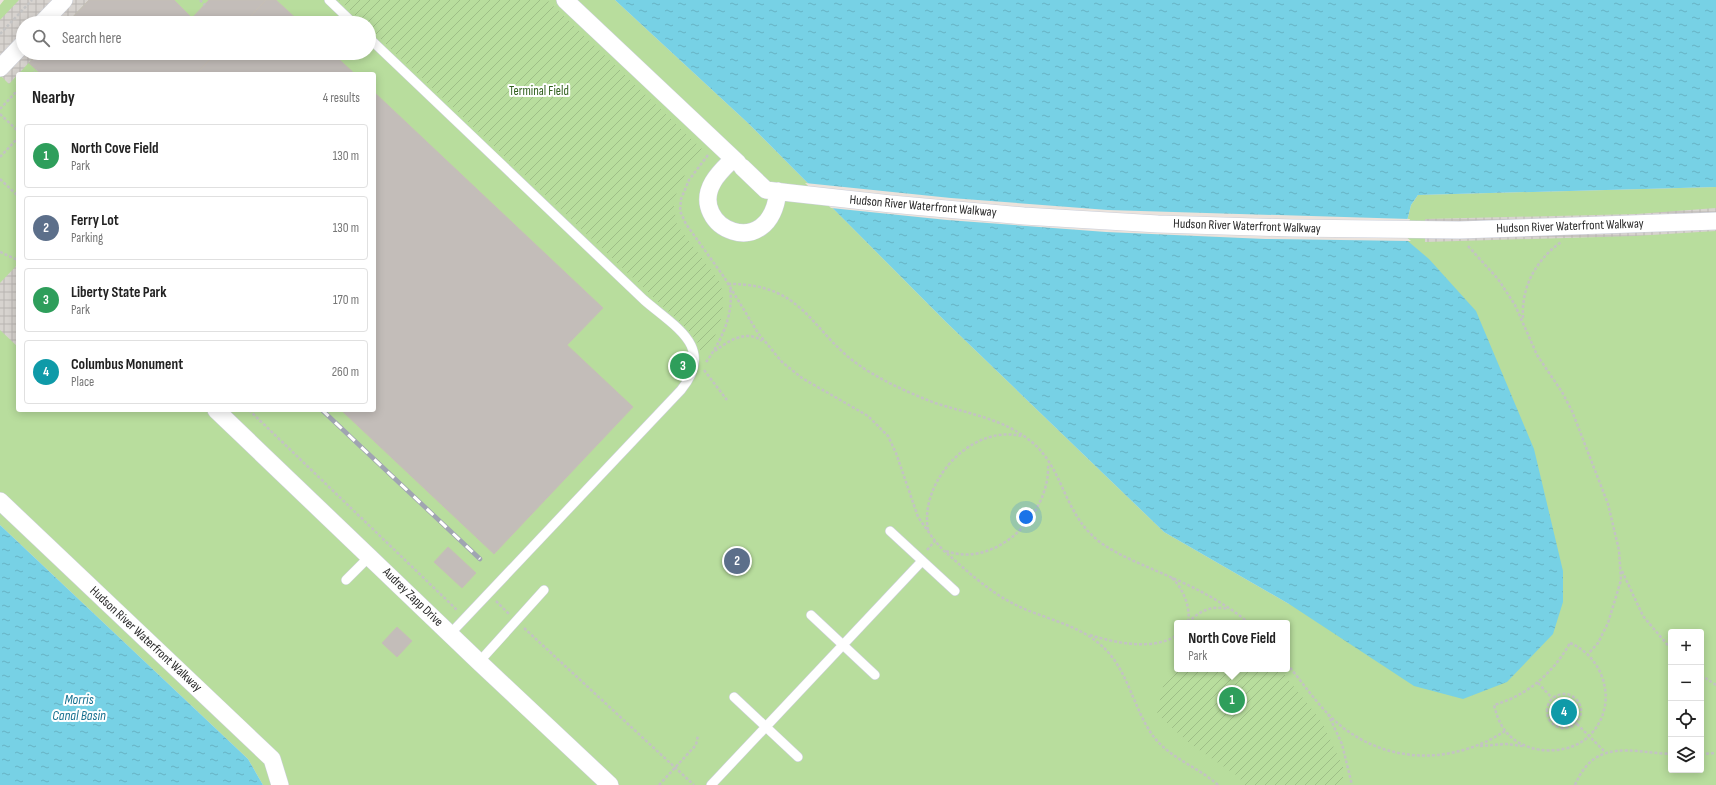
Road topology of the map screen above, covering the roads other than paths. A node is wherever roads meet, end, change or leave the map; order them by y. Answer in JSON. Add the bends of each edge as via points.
{"nodes":[{"id":1,"x":64,"y":0,"type":"edge"},
{"id":2,"x":329,"y":0,"type":"edge"},
{"id":3,"x":565,"y":0,"type":"edge"},
{"id":4,"x":49,"y":16,"type":"edge"},
{"id":5,"x":346,"y":16,"type":"edge"},
{"id":6,"x":376,"y":45,"type":"edge"},
{"id":7,"x":16,"y":51,"type":"edge"},
{"id":8,"x":0,"y":68,"type":"edge"},
{"id":9,"x":738,"y":163,"type":"junction"},
{"id":10,"x":785,"y":192,"type":"junction"},
{"id":11,"x":1716,"y":221,"type":"edge"},
{"id":12,"x":218,"y":412,"type":"edge"},
{"id":13,"x":0,"y":501,"type":"edge"},
{"id":14,"x":890,"y":531,"type":"dead end"},
{"id":15,"x":370,"y":556,"type":"junction"},
{"id":16,"x":922,"y":561,"type":"junction"},
{"id":17,"x":346,"y":580,"type":"dead end"},
{"id":18,"x":544,"y":590,"type":"dead end"},
{"id":19,"x":954,"y":591,"type":"dead end"},
{"id":20,"x":812,"y":614,"type":"dead end"},
{"id":21,"x":450,"y":634,"type":"junction"},
{"id":22,"x":843,"y":644,"type":"junction"},
{"id":23,"x":478,"y":662,"type":"junction"},
{"id":24,"x":876,"y":675,"type":"dead end"},
{"id":25,"x":734,"y":697,"type":"dead end"},
{"id":26,"x":766,"y":727,"type":"junction"},
{"id":27,"x":798,"y":757,"type":"dead end"},
{"id":28,"x":280,"y":785,"type":"edge"},
{"id":29,"x":610,"y":785,"type":"edge"},
{"id":30,"x":711,"y":785,"type":"edge"}],
"edges":[{"from":1,"to":4,"type":"street"},
{"from":2,"to":5,"type":"lane"},
{"from":3,"to":9,"type":"street","name":"Hudson River Waterfront Walkway"},
{"from":6,"to":21,"type":"lane","via":[[644,300],[683,334],[691,345],[695,357],[693,372],[689,379]]},
{"from":7,"to":8,"type":"street"},
{"from":9,"to":10,"type":"street","name":"Hudson River Waterfront Walkway","via":[[766,190]]},
{"from":9,"to":10,"type":"street","via":[[713,182],[709,193],[710,211],[723,227],[746,233],[762,227],[768,222]]},
{"from":10,"to":11,"type":"street","name":"Hudson River Waterfront Walkway","via":[[1009,214],[1270,228],[1452,230]]},
{"from":12,"to":15,"type":"street","name":"Audrey Zapp Drive"},
{"from":13,"to":28,"type":"street","name":"Hudson River Waterfront Walkway","via":[[272,759]]},
{"from":14,"to":16,"type":"lane"},
{"from":15,"to":17,"type":"lane"},
{"from":15,"to":21,"type":"street","name":"Audrey Zapp Drive"},
{"from":16,"to":19,"type":"lane"},
{"from":16,"to":22,"type":"lane"},
{"from":18,"to":23,"type":"lane"},
{"from":20,"to":22,"type":"lane"},
{"from":21,"to":23,"type":"street","name":"Audrey Zapp Drive"},
{"from":22,"to":24,"type":"lane"},
{"from":22,"to":26,"type":"lane"},
{"from":23,"to":29,"type":"street","name":"Audrey Zapp Drive"},
{"from":25,"to":26,"type":"lane"},
{"from":26,"to":27,"type":"lane"},
{"from":26,"to":30,"type":"lane"}]}
